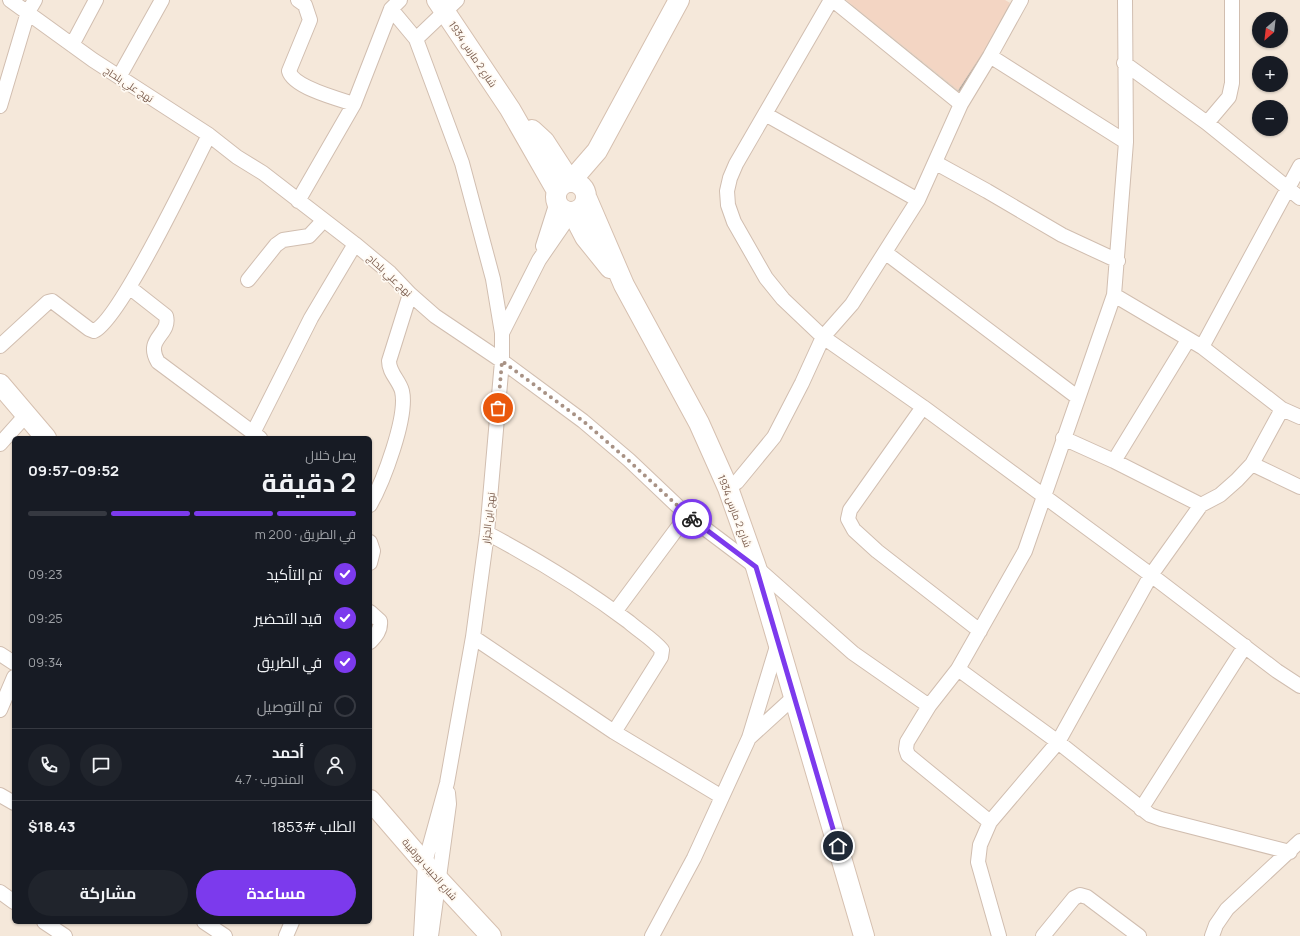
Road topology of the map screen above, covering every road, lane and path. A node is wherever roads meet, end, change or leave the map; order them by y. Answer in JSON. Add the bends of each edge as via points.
{"nodes":[{"id":1,"x":10,"y":0,"type":"edge"},
{"id":2,"x":96,"y":0,"type":"edge"},
{"id":3,"x":162,"y":0,"type":"edge"},
{"id":4,"x":298,"y":0,"type":"edge"},
{"id":5,"x":679,"y":0,"type":"edge"},
{"id":6,"x":832,"y":0,"type":"edge"},
{"id":7,"x":1021,"y":0,"type":"edge"},
{"id":8,"x":1232,"y":0,"type":"edge"},
{"id":9,"x":1123,"y":1,"type":"edge"},
{"id":10,"x":446,"y":4,"type":"edge"},
{"id":11,"x":396,"y":5,"type":"edge"},
{"id":12,"x":31,"y":6,"type":"edge"},
{"id":13,"x":416,"y":39,"type":"junction"},
{"id":14,"x":72,"y":45,"type":"junction"},
{"id":15,"x":990,"y":56,"type":"junction"},
{"id":16,"x":1124,"y":63,"type":"junction"},
{"id":17,"x":118,"y":77,"type":"junction"},
{"id":18,"x":354,"y":104,"type":"junction"},
{"id":19,"x":961,"y":104,"type":"junction"},
{"id":20,"x":0,"y":106,"type":"edge"},
{"id":21,"x":765,"y":114,"type":"junction"},
{"id":22,"x":1208,"y":124,"type":"junction"},
{"id":23,"x":209,"y":135,"type":"junction"},
{"id":24,"x":1126,"y":142,"type":"junction"},
{"id":25,"x":936,"y":163,"type":"junction"},
{"id":26,"x":1300,"y":166,"type":"edge"},
{"id":27,"x":1287,"y":187,"type":"junction"},
{"id":28,"x":571,"y":194,"type":"junction"},
{"id":29,"x":1300,"y":198,"type":"edge"},
{"id":30,"x":918,"y":200,"type":"junction"},
{"id":31,"x":298,"y":201,"type":"junction"},
{"id":32,"x":323,"y":221,"type":"junction"},
{"id":33,"x":355,"y":244,"type":"junction"},
{"id":34,"x":886,"y":253,"type":"junction"},
{"id":35,"x":1118,"y":261,"type":"junction"},
{"id":36,"x":248,"y":280,"type":"dead end"},
{"id":37,"x":129,"y":288,"type":"junction"},
{"id":38,"x":410,"y":294,"type":"junction"},
{"id":39,"x":1114,"y":295,"type":"junction"},
{"id":40,"x":502,"y":333,"type":"junction"},
{"id":41,"x":822,"y":337,"type":"junction"},
{"id":42,"x":1188,"y":340,"type":"junction"},
{"id":43,"x":0,"y":346,"type":"edge"},
{"id":44,"x":1202,"y":347,"type":"junction"},
{"id":45,"x":502,"y":361,"type":"junction"},
{"id":46,"x":0,"y":384,"type":"edge"},
{"id":47,"x":1077,"y":397,"type":"junction"},
{"id":48,"x":922,"y":407,"type":"junction"},
{"id":49,"x":1282,"y":410,"type":"junction"},
{"id":50,"x":26,"y":415,"type":"junction"},
{"id":51,"x":1300,"y":417,"type":"edge"},
{"id":52,"x":256,"y":435,"type":"edge"},
{"id":53,"x":44,"y":436,"type":"edge"},
{"id":54,"x":1064,"y":438,"type":"junction"},
{"id":55,"x":0,"y":444,"type":"edge"},
{"id":56,"x":1114,"y":461,"type":"junction"},
{"id":57,"x":1252,"y":464,"type":"junction"},
{"id":58,"x":1300,"y":487,"type":"edge"},
{"id":59,"x":728,"y":488,"type":"junction"},
{"id":60,"x":1044,"y":497,"type":"junction"},
{"id":61,"x":372,"y":500,"type":"edge"},
{"id":62,"x":1201,"y":505,"type":"junction"},
{"id":63,"x":687,"y":515,"type":"junction"},
{"id":64,"x":487,"y":533,"type":"junction"},
{"id":65,"x":756,"y":567,"type":"junction"},
{"id":66,"x":1151,"y":575,"type":"junction"},
{"id":67,"x":615,"y":612,"type":"junction"},
{"id":68,"x":372,"y":614,"type":"edge"},
{"id":69,"x":980,"y":631,"type":"junction"},
{"id":70,"x":473,"y":637,"type":"junction"},
{"id":71,"x":372,"y":640,"type":"edge"},
{"id":72,"x":778,"y":642,"type":"junction"},
{"id":73,"x":1246,"y":646,"type":"junction"},
{"id":74,"x":0,"y":654,"type":"edge"},
{"id":75,"x":12,"y":662,"type":"edge"},
{"id":76,"x":958,"y":669,"type":"junction"},
{"id":77,"x":12,"y":682,"type":"edge"},
{"id":78,"x":1300,"y":686,"type":"edge"},
{"id":79,"x":794,"y":697,"type":"junction"},
{"id":80,"x":930,"y":706,"type":"junction"},
{"id":81,"x":0,"y":710,"type":"edge"},
{"id":82,"x":614,"y":732,"type":"junction"},
{"id":83,"x":749,"y":738,"type":"junction"},
{"id":84,"x":1058,"y":742,"type":"junction"},
{"id":85,"x":446,"y":783,"type":"junction"},
{"id":86,"x":0,"y":795,"type":"edge"},
{"id":87,"x":722,"y":797,"type":"junction"},
{"id":88,"x":12,"y":802,"type":"edge"},
{"id":89,"x":372,"y":802,"type":"edge"},
{"id":90,"x":1141,"y":809,"type":"junction"},
{"id":91,"x":990,"y":822,"type":"junction"},
{"id":92,"x":1300,"y":841,"type":"edge"},
{"id":93,"x":1290,"y":852,"type":"junction"},
{"id":94,"x":425,"y":863,"type":"junction"},
{"id":95,"x":439,"y":880,"type":"junction"},
{"id":96,"x":0,"y":892,"type":"edge"},
{"id":97,"x":12,"y":901,"type":"edge"},
{"id":98,"x":47,"y":924,"type":"edge"},
{"id":99,"x":207,"y":924,"type":"edge"},
{"id":100,"x":291,"y":924,"type":"edge"},
{"id":101,"x":65,"y":936,"type":"edge"},
{"id":102,"x":225,"y":936,"type":"edge"},
{"id":103,"x":286,"y":936,"type":"edge"},
{"id":104,"x":421,"y":936,"type":"edge"},
{"id":105,"x":432,"y":936,"type":"edge"},
{"id":106,"x":491,"y":936,"type":"edge"},
{"id":107,"x":652,"y":936,"type":"edge"},
{"id":108,"x":864,"y":936,"type":"edge"},
{"id":109,"x":999,"y":936,"type":"edge"},
{"id":110,"x":1042,"y":936,"type":"edge"},
{"id":111,"x":1139,"y":936,"type":"edge"},
{"id":112,"x":1212,"y":936,"type":"edge"}],
"edges":[{"from":1,"to":12,"type":"street","name":"نهج علي بلحاج"},
{"from":2,"to":14,"type":"street"},
{"from":3,"to":17,"type":"street"},
{"from":4,"to":18,"type":"street","via":[[305,5],[310,20],[289,71],[290,75],[302,84]]},
{"from":5,"to":28,"type":"street"},
{"from":6,"to":19,"type":"street"},
{"from":6,"to":21,"type":"street"},
{"from":7,"to":15,"type":"street"},
{"from":8,"to":22,"type":"street","via":[[1232,83],[1229,97]]},
{"from":9,"to":16,"type":"street"},
{"from":10,"to":13,"type":"street"},
{"from":10,"to":28,"type":"street","name":"شارع 2 مارس 1934","via":[[510,109]]},
{"from":11,"to":13,"type":"street"},
{"from":11,"to":18,"type":"street"},
{"from":12,"to":14,"type":"street","name":"نهج علي بلحاج"},
{"from":12,"to":20,"type":"street"},
{"from":13,"to":40,"type":"street","via":[[462,163],[493,279]]},
{"from":14,"to":17,"type":"street","name":"نهج علي بلحاج"},
{"from":15,"to":19,"type":"street"},
{"from":15,"to":24,"type":"street"},
{"from":16,"to":22,"type":"street"},
{"from":16,"to":24,"type":"street"},
{"from":17,"to":23,"type":"street","name":"نهج علي بلحاج"},
{"from":18,"to":31,"type":"street"},
{"from":19,"to":25,"type":"street"},
{"from":21,"to":30,"type":"street"},
{"from":21,"to":41,"type":"street","via":[[730,178],[727,191],[728,205],[734,222],[766,278],[783,299]]},
{"from":22,"to":27,"type":"street"},
{"from":23,"to":31,"type":"street","name":"نهج علي بلحاج"},
{"from":23,"to":37,"type":"street"},
{"from":24,"to":35,"type":"street"},
{"from":25,"to":30,"type":"street"},
{"from":25,"to":35,"type":"street","via":[[1062,235]]},
{"from":26,"to":27,"type":"street"},
{"from":27,"to":29,"type":"street"},
{"from":27,"to":44,"type":"street"},
{"from":28,"to":40,"type":"street","name":"نهج ابن الجزار"},
{"from":28,"to":59,"type":"street","name":"شارع 2 مارس 1934","via":[[585,237],[624,285],[699,423]]},
{"from":30,"to":34,"type":"street"},
{"from":31,"to":32,"type":"street","name":"نهج علي بلحاج"},
{"from":32,"to":33,"type":"street","name":"نهج علي بلحاج"},
{"from":32,"to":36,"type":"street","via":[[309,236],[292,237],[280,242]]},
{"from":33,"to":38,"type":"street","name":"نهج علي بلحاج","via":[[390,273]]},
{"from":33,"to":52,"type":"street","via":[[311,318]]},
{"from":34,"to":41,"type":"street","via":[[852,304]]},
{"from":34,"to":47,"type":"street"},
{"from":35,"to":39,"type":"street"},
{"from":37,"to":43,"type":"street","via":[[103,325],[94,331],[89,330],[52,301]]},
{"from":37,"to":52,"type":"street","via":[[166,316],[166,325],[152,352],[158,362]]},
{"from":38,"to":45,"type":"street","name":"نهج علي بلحاج","via":[[435,316]]},
{"from":38,"to":61,"type":"street","via":[[389,361],[389,367],[402,391],[401,418],[392,451]]},
{"from":39,"to":42,"type":"street"},
{"from":39,"to":47,"type":"street"},
{"from":40,"to":45,"type":"street","name":"نهج ابن الجزار"},
{"from":41,"to":48,"type":"street"},
{"from":41,"to":59,"type":"street","via":[[802,384],[774,437],[737,482]]},
{"from":42,"to":44,"type":"street"},
{"from":42,"to":56,"type":"street"},
{"from":44,"to":49,"type":"street"},
{"from":45,"to":63,"type":"street","name":"نهج علي بلحاج","via":[[583,421]]},
{"from":45,"to":64,"type":"street","name":"نهج ابن الجزار"},
{"from":46,"to":50,"type":"street"},
{"from":47,"to":54,"type":"street"},
{"from":48,"to":60,"type":"street"},
{"from":48,"to":69,"type":"street","via":[[850,510],[849,524],[877,551]]},
{"from":49,"to":51,"type":"street"},
{"from":49,"to":57,"type":"street"},
{"from":50,"to":53,"type":"street"},
{"from":50,"to":55,"type":"street"},
{"from":54,"to":56,"type":"street"},
{"from":54,"to":60,"type":"street"},
{"from":56,"to":62,"type":"street"},
{"from":57,"to":58,"type":"street"},
{"from":57,"to":62,"type":"street","via":[[1220,495]]},
{"from":59,"to":65,"type":"street","name":"شارع 2 مارس 1934"},
{"from":60,"to":66,"type":"street"},
{"from":60,"to":69,"type":"street","via":[[1025,551]]},
{"from":62,"to":66,"type":"street"},
{"from":63,"to":65,"type":"street","name":"نهج علي بلحاج"},
{"from":63,"to":67,"type":"street"},
{"from":64,"to":67,"type":"street","via":[[541,562]]},
{"from":64,"to":70,"type":"street","name":"نهج ابن الجزار"},
{"from":65,"to":72,"type":"street","name":"شارع 2 مارس 1934"},
{"from":65,"to":80,"type":"street","name":"نهج علي بلحاج","via":[[853,653]]},
{"from":66,"to":73,"type":"street"},
{"from":66,"to":84,"type":"street"},
{"from":67,"to":82,"type":"street","via":[[658,646],[662,653]]},
{"from":68,"to":71,"type":"street","via":[[380,621],[381,626]]},
{"from":69,"to":76,"type":"street"},
{"from":70,"to":82,"type":"street"},
{"from":70,"to":85,"type":"street","name":"نهج ابن الجزار"},
{"from":72,"to":79,"type":"street","name":"شارع 2 مارس 1934"},
{"from":72,"to":83,"type":"street"},
{"from":73,"to":78,"type":"street"},
{"from":73,"to":90,"type":"street"},
{"from":74,"to":75,"type":"street"},
{"from":76,"to":80,"type":"street"},
{"from":76,"to":84,"type":"street"},
{"from":77,"to":81,"type":"street"},
{"from":79,"to":83,"type":"street"},
{"from":79,"to":108,"type":"street","name":"شارع 2 مارس 1934"},
{"from":80,"to":91,"type":"street","via":[[907,742],[908,755]]},
{"from":82,"to":87,"type":"street"},
{"from":83,"to":87,"type":"street"},
{"from":84,"to":90,"type":"street"},
{"from":84,"to":91,"type":"street"},
{"from":85,"to":94,"type":"street","name":"نهج ابن الجزار"},
{"from":85,"to":95,"type":"street","name":"نهج ابن الجزار","via":[[449,804]]},
{"from":86,"to":88,"type":"street"},
{"from":87,"to":107,"type":"street","via":[[694,858]]},
{"from":89,"to":94,"type":"street","name":"شارع الحبيب بورقيبة"},
{"from":90,"to":93,"type":"street","via":[[1161,819]]},
{"from":91,"to":109,"type":"street","via":[[980,846],[978,862]]},
{"from":92,"to":93,"type":"street"},
{"from":93,"to":112,"type":"street","via":[[1227,909]]},
{"from":94,"to":95,"type":"street","name":"شارع الحبيب بورقيبة"},
{"from":94,"to":104,"type":"street","name":"نهج ابن الجزار"},
{"from":95,"to":105,"type":"street","name":"نهج ابن الجزار"},
{"from":95,"to":106,"type":"street","name":"شارع الحبيب بورقيبة"},
{"from":96,"to":97,"type":"street"},
{"from":98,"to":101,"type":"street"},
{"from":99,"to":102,"type":"street"},
{"from":100,"to":103,"type":"street"},
{"from":110,"to":111,"type":"street","via":[[1074,898],[1080,895],[1087,897]]}]}
